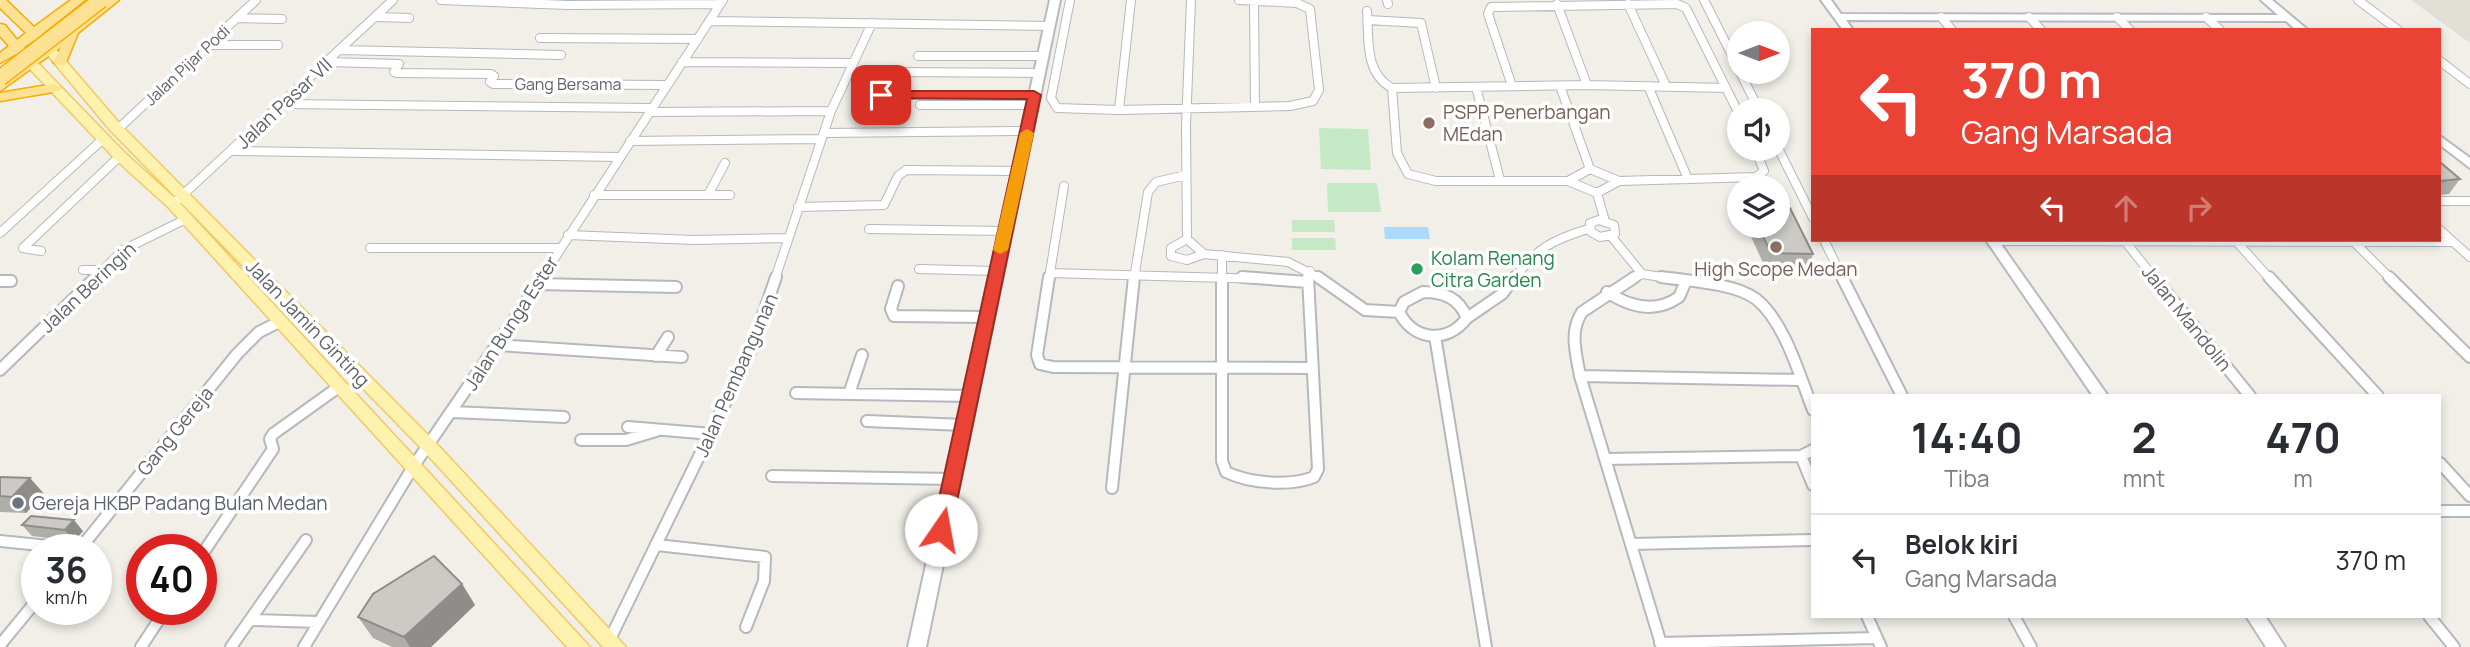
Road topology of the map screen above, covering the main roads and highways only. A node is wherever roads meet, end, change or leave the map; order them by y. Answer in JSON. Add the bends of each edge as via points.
{"nodes":[{"id":1,"x":82,"y":0,"type":"edge"},
{"id":2,"x":113,"y":0,"type":"edge"},
{"id":3,"x":0,"y":1,"type":"edge"},
{"id":4,"x":101,"y":5,"type":"edge"},
{"id":5,"x":65,"y":10,"type":"junction"},
{"id":6,"x":12,"y":12,"type":"junction"},
{"id":7,"x":0,"y":28,"type":"edge"},
{"id":8,"x":35,"y":33,"type":"junction"},
{"id":9,"x":16,"y":47,"type":"junction"},
{"id":10,"x":55,"y":55,"type":"junction"},
{"id":11,"x":0,"y":59,"type":"edge"},
{"id":12,"x":31,"y":63,"type":"junction"},
{"id":13,"x":0,"y":69,"type":"edge"},
{"id":14,"x":0,"y":78,"type":"edge"},
{"id":15,"x":0,"y":87,"type":"edge"},
{"id":16,"x":54,"y":88,"type":"junction"},
{"id":17,"x":0,"y":97,"type":"edge"},
{"id":18,"x":179,"y":199,"type":"junction"},
{"id":19,"x":613,"y":644,"type":"edge"},
{"id":20,"x":580,"y":647,"type":"edge"}],
"edges":[{"from":1,"to":5,"type":"highway"},
{"from":1,"to":6,"type":"highway","via":[[44,15],[25,17]]},
{"from":1,"to":13,"type":"highway"},
{"from":2,"to":4,"type":"highway"},
{"from":3,"to":6,"type":"highway","name":"Jalan Jamin Ginting"},
{"from":4,"to":5,"type":"highway"},
{"from":4,"to":10,"type":"highway"},
{"from":4,"to":14,"type":"highway","bridge":true},
{"from":5,"to":8,"type":"highway"},
{"from":6,"to":8,"type":"highway","name":"Jalan Jamin Ginting"},
{"from":7,"to":9,"type":"highway","name":"Jalan Jamin Ginting"},
{"from":8,"to":9,"type":"highway"},
{"from":8,"to":10,"type":"highway","name":"Jalan Jamin Ginting"},
{"from":9,"to":11,"type":"highway"},
{"from":9,"to":12,"type":"highway","name":"Jalan Jamin Ginting"},
{"from":10,"to":12,"type":"highway"},
{"from":10,"to":18,"type":"main road","name":"Jalan Jamin Ginting"},
{"from":12,"to":15,"type":"highway"},
{"from":12,"to":16,"type":"main road","name":"Jalan Jamin Ginting"},
{"from":16,"to":17,"type":"highway"},
{"from":16,"to":18,"type":"main road","name":"Jalan Jamin Ginting","via":[[120,156]]},
{"from":18,"to":19,"type":"main road","name":"Jalan Jamin Ginting","via":[[429,446]]},
{"from":18,"to":20,"type":"main road","name":"Jalan Jamin Ginting","via":[[186,219],[279,323]]}]}
